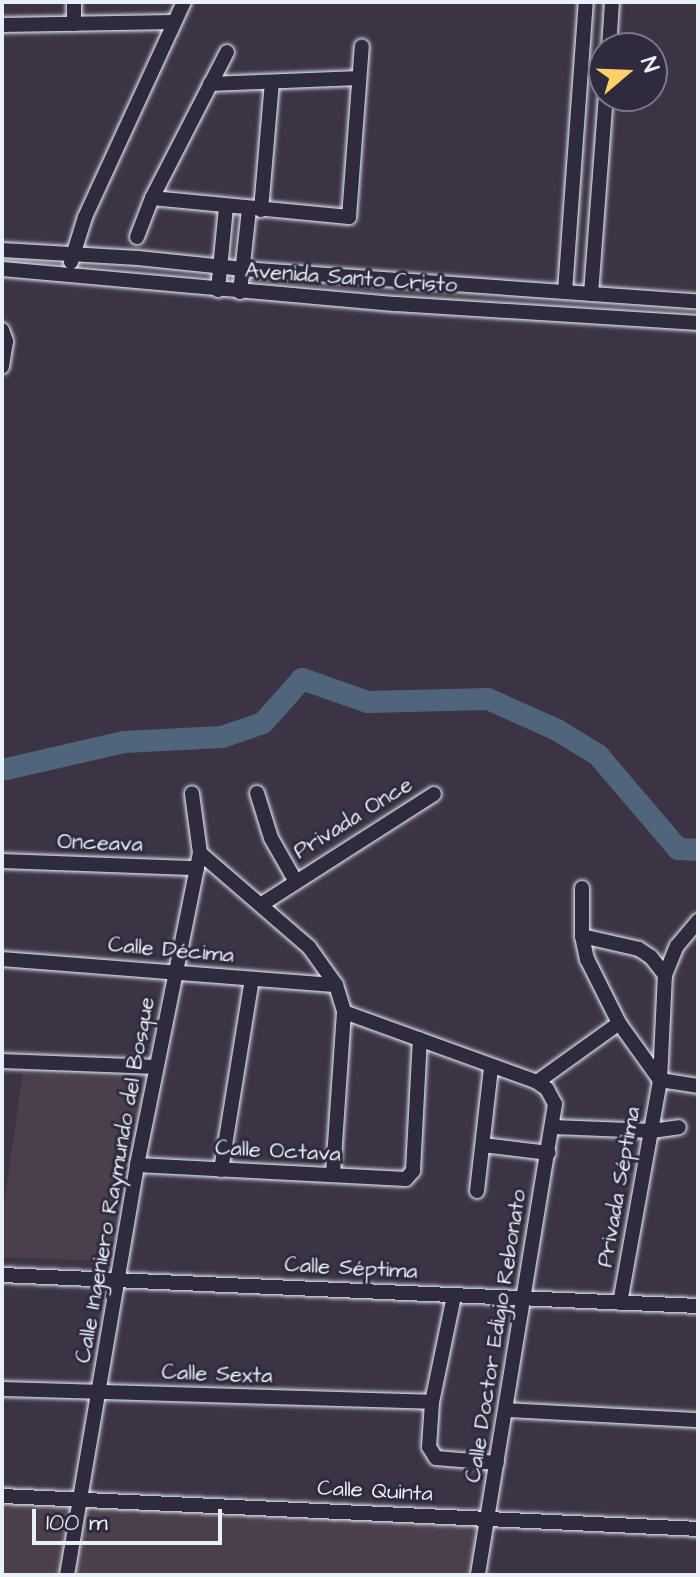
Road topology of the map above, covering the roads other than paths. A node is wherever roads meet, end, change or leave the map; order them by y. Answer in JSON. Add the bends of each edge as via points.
{"nodes":[{"id":1,"x":74,"y":2,"type":"edge"},
{"id":2,"x":184,"y":2,"type":"edge"},
{"id":3,"x":586,"y":2,"type":"edge"},
{"id":4,"x":612,"y":2,"type":"edge"},
{"id":5,"x":174,"y":22,"type":"junction"},
{"id":6,"x":74,"y":24,"type":"junction"},
{"id":7,"x":2,"y":25,"type":"edge"},
{"id":8,"x":610,"y":32,"type":"edge"},
{"id":9,"x":362,"y":46,"type":"dead end"},
{"id":10,"x":227,"y":52,"type":"dead end"},
{"id":11,"x":359,"y":78,"type":"junction"},
{"id":12,"x":272,"y":82,"type":"junction"},
{"id":13,"x":210,"y":84,"type":"junction"},
{"id":14,"x":605,"y":112,"type":"edge"},
{"id":15,"x":152,"y":198,"type":"junction"},
{"id":16,"x":226,"y":207,"type":"junction"},
{"id":17,"x":255,"y":210,"type":"junction"},
{"id":18,"x":137,"y":237,"type":"dead end"},
{"id":19,"x":2,"y":250,"type":"edge"},
{"id":20,"x":72,"y":254,"type":"junction"},
{"id":21,"x":221,"y":268,"type":"junction"},
{"id":22,"x":2,"y":269,"type":"edge"},
{"id":23,"x":243,"y":269,"type":"junction"},
{"id":24,"x":69,"y":275,"type":"junction"},
{"id":25,"x":218,"y":290,"type":"junction"},
{"id":26,"x":240,"y":292,"type":"junction"},
{"id":27,"x":565,"y":292,"type":"junction"},
{"id":28,"x":591,"y":294,"type":"junction"},
{"id":29,"x":698,"y":302,"type":"edge"},
{"id":30,"x":698,"y":323,"type":"edge"},
{"id":31,"x":2,"y":330,"type":"edge"},
{"id":32,"x":2,"y":367,"type":"edge"},
{"id":33,"x":257,"y":793,"type":"dead end"},
{"id":34,"x":192,"y":794,"type":"dead end"},
{"id":35,"x":434,"y":794,"type":"dead end"},
{"id":36,"x":2,"y":861,"type":"edge"},
{"id":37,"x":199,"y":861,"type":"junction"},
{"id":38,"x":295,"y":880,"type":"junction"},
{"id":39,"x":582,"y":888,"type":"dead end"},
{"id":40,"x":262,"y":904,"type":"junction"},
{"id":41,"x":698,"y":921,"type":"edge"},
{"id":42,"x":582,"y":936,"type":"junction"},
{"id":43,"x":2,"y":959,"type":"edge"},
{"id":44,"x":176,"y":973,"type":"junction"},
{"id":45,"x":665,"y":975,"type":"junction"},
{"id":46,"x":252,"y":979,"type":"junction"},
{"id":47,"x":336,"y":985,"type":"junction"},
{"id":48,"x":344,"y":1012,"type":"junction"},
{"id":49,"x":619,"y":1023,"type":"junction"},
{"id":50,"x":420,"y":1039,"type":"junction"},
{"id":51,"x":2,"y":1061,"type":"edge"},
{"id":52,"x":156,"y":1067,"type":"junction"},
{"id":53,"x":491,"y":1069,"type":"junction"},
{"id":54,"x":660,"y":1080,"type":"junction"},
{"id":55,"x":537,"y":1082,"type":"junction"},
{"id":56,"x":698,"y":1086,"type":"edge"},
{"id":57,"x":553,"y":1127,"type":"junction"},
{"id":58,"x":679,"y":1127,"type":"dead end"},
{"id":59,"x":652,"y":1131,"type":"junction"},
{"id":60,"x":483,"y":1145,"type":"junction"},
{"id":61,"x":549,"y":1153,"type":"junction"},
{"id":62,"x":137,"y":1165,"type":"junction"},
{"id":63,"x":221,"y":1170,"type":"junction"},
{"id":64,"x":333,"y":1175,"type":"junction"},
{"id":65,"x":477,"y":1191,"type":"dead end"},
{"id":66,"x":2,"y":1275,"type":"edge"},
{"id":67,"x":117,"y":1279,"type":"junction"},
{"id":68,"x":454,"y":1296,"type":"junction"},
{"id":69,"x":524,"y":1297,"type":"junction"},
{"id":70,"x":620,"y":1303,"type":"junction"},
{"id":71,"x":698,"y":1306,"type":"edge"},
{"id":72,"x":2,"y":1389,"type":"edge"},
{"id":73,"x":100,"y":1393,"type":"junction"},
{"id":74,"x":432,"y":1402,"type":"junction"},
{"id":75,"x":506,"y":1410,"type":"junction"},
{"id":76,"x":698,"y":1420,"type":"edge"},
{"id":77,"x":497,"y":1463,"type":"junction"},
{"id":78,"x":2,"y":1496,"type":"edge"},
{"id":79,"x":80,"y":1499,"type":"junction"},
{"id":80,"x":489,"y":1518,"type":"junction"},
{"id":81,"x":698,"y":1529,"type":"edge"},
{"id":82,"x":67,"y":1575,"type":"edge"},
{"id":83,"x":478,"y":1575,"type":"edge"}],
"edges":[{"from":1,"to":6,"type":"street"},
{"from":2,"to":5,"type":"street"},
{"from":3,"to":27,"type":"street"},
{"from":4,"to":8,"type":"street"},
{"from":5,"to":6,"type":"street"},
{"from":5,"to":20,"type":"street"},
{"from":6,"to":7,"type":"street"},
{"from":9,"to":11,"type":"street"},
{"from":10,"to":13,"type":"street"},
{"from":11,"to":12,"type":"street"},
{"from":11,"to":17,"type":"street","via":[[349,217]]},
{"from":12,"to":13,"type":"street"},
{"from":12,"to":17,"type":"street"},
{"from":13,"to":15,"type":"street"},
{"from":14,"to":28,"type":"street"},
{"from":15,"to":16,"type":"street"},
{"from":15,"to":18,"type":"street"},
{"from":16,"to":17,"type":"street"},
{"from":16,"to":21,"type":"street"},
{"from":17,"to":23,"type":"street"},
{"from":19,"to":20,"type":"street","name":"Avenida Santo Cristo"},
{"from":20,"to":21,"type":"street","name":"Avenida Santo Cristo"},
{"from":20,"to":24,"type":"street"},
{"from":21,"to":23,"type":"street","name":"Avenida Santo Cristo"},
{"from":21,"to":25,"type":"street"},
{"from":22,"to":24,"type":"street","name":"Avenida Santo Cristo"},
{"from":23,"to":26,"type":"street"},
{"from":23,"to":27,"type":"street","name":"Avenida Santo Cristo"},
{"from":24,"to":25,"type":"street","name":"Avenida Santo Cristo"},
{"from":25,"to":26,"type":"street","name":"Avenida Santo Cristo"},
{"from":26,"to":30,"type":"street","name":"Avenida Santo Cristo"},
{"from":27,"to":28,"type":"street","name":"Avenida Santo Cristo"},
{"from":28,"to":29,"type":"street","name":"Avenida Santo Cristo"},
{"from":31,"to":32,"type":"street"},
{"from":33,"to":38,"type":"street","name":"Privada Once","via":[[268,830]]},
{"from":34,"to":37,"type":"street","name":"Calle Ingeniero Raymundo del Bosque"},
{"from":35,"to":38,"type":"street","name":"Privada Once"},
{"from":36,"to":37,"type":"street","name":"Onceava"},
{"from":37,"to":40,"type":"street"},
{"from":37,"to":44,"type":"street","name":"Calle Ingeniero Raymundo del Bosque"},
{"from":38,"to":40,"type":"street","name":"Privada Once"},
{"from":39,"to":42,"type":"street"},
{"from":40,"to":47,"type":"street","via":[[309,947]]},
{"from":41,"to":45,"type":"street","via":[[677,946]]},
{"from":42,"to":45,"type":"street","via":[[639,949]]},
{"from":42,"to":49,"type":"street","via":[[587,959]]},
{"from":43,"to":44,"type":"street","name":"Calle Décima"},
{"from":44,"to":46,"type":"street","name":"Calle Décima"},
{"from":44,"to":52,"type":"street","name":"Calle Ingeniero Raymundo del Bosque"},
{"from":45,"to":54,"type":"street","name":"Privada Séptima"},
{"from":46,"to":47,"type":"street","name":"Calle Décima"},
{"from":46,"to":63,"type":"street"},
{"from":47,"to":48,"type":"street"},
{"from":48,"to":50,"type":"street"},
{"from":48,"to":64,"type":"street"},
{"from":49,"to":54,"type":"street"},
{"from":49,"to":55,"type":"street"},
{"from":50,"to":53,"type":"street"},
{"from":50,"to":64,"type":"street","name":"Calle Octava","via":[[413,1171],[404,1180]]},
{"from":51,"to":52,"type":"street"},
{"from":52,"to":62,"type":"street","name":"Calle Ingeniero Raymundo del Bosque"},
{"from":53,"to":55,"type":"street"},
{"from":53,"to":60,"type":"street"},
{"from":54,"to":56,"type":"street"},
{"from":54,"to":59,"type":"street","name":"Privada Séptima"},
{"from":55,"to":57,"type":"street","name":"Calle Doctor Edigio Rebonato","via":[[555,1104]]},
{"from":57,"to":59,"type":"street"},
{"from":57,"to":61,"type":"street","name":"Calle Doctor Edigio Rebonato"},
{"from":58,"to":59,"type":"street"},
{"from":59,"to":70,"type":"street","name":"Privada Séptima"},
{"from":60,"to":61,"type":"street"},
{"from":60,"to":65,"type":"street"},
{"from":61,"to":69,"type":"street","name":"Calle Doctor Edigio Rebonato"},
{"from":62,"to":63,"type":"street","name":"Calle Octava"},
{"from":62,"to":67,"type":"street","name":"Calle Ingeniero Raymundo del Bosque"},
{"from":63,"to":64,"type":"street","name":"Calle Octava"},
{"from":66,"to":67,"type":"street","name":"Calle Séptima"},
{"from":67,"to":68,"type":"street","name":"Calle Séptima"},
{"from":67,"to":73,"type":"street","name":"Calle Ingeniero Raymundo del Bosque"},
{"from":68,"to":69,"type":"street","name":"Calle Séptima"},
{"from":68,"to":74,"type":"street"},
{"from":69,"to":70,"type":"street","name":"Calle Séptima"},
{"from":69,"to":75,"type":"street","name":"Calle Doctor Edigio Rebonato"},
{"from":70,"to":71,"type":"street","name":"Calle Séptima"},
{"from":72,"to":73,"type":"street","name":"Calle Sexta"},
{"from":73,"to":74,"type":"street","name":"Calle Sexta"},
{"from":73,"to":79,"type":"street","name":"Calle Ingeniero Raymundo del Bosque"},
{"from":74,"to":77,"type":"street","via":[[429,1447],[434,1456]]},
{"from":75,"to":76,"type":"street"},
{"from":75,"to":77,"type":"street","name":"Calle Doctor Edigio Rebonato"},
{"from":77,"to":80,"type":"street","name":"Calle Doctor Edigio Rebonato"},
{"from":78,"to":79,"type":"street","name":"Calle Quinta"},
{"from":79,"to":80,"type":"street","name":"Calle Quinta"},
{"from":79,"to":82,"type":"street","name":"Calle Ingeniero Raymundo del Bosque"},
{"from":80,"to":81,"type":"street","name":"Calle Quinta"},
{"from":80,"to":83,"type":"street","name":"Calle Doctor Edigio Rebonato"}]}
